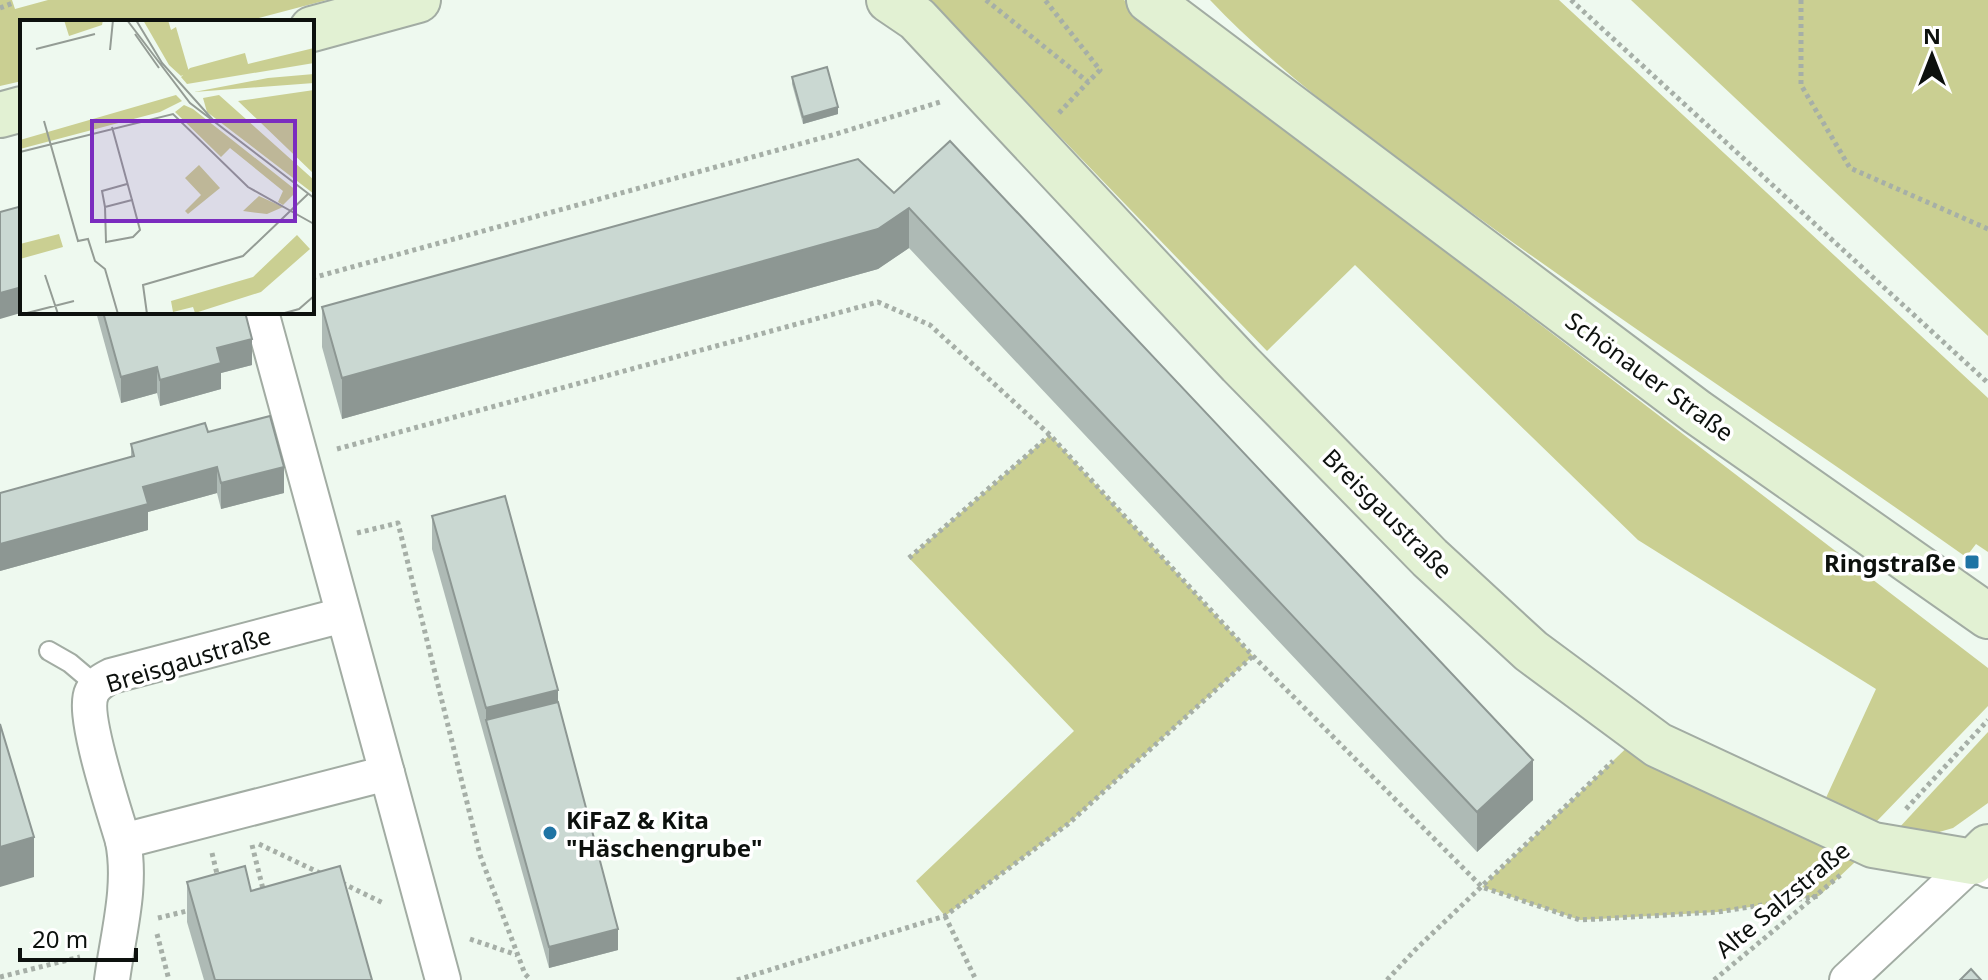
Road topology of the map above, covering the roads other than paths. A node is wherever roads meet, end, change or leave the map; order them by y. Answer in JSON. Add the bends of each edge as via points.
{"nodes":[{"id":1,"x":418,"y":0,"type":"edge"},
{"id":2,"x":889,"y":0,"type":"edge"},
{"id":3,"x":1149,"y":0,"type":"edge"},
{"id":4,"x":1196,"y":0,"type":"edge"},
{"id":5,"x":314,"y":28,"type":"edge"},
{"id":6,"x":20,"y":110,"type":"edge"},
{"id":7,"x":0,"y":115,"type":"edge"},
{"id":8,"x":1318,"y":129,"type":"junction"},
{"id":9,"x":262,"y":314,"type":"edge"},
{"id":10,"x":343,"y":615,"type":"junction"},
{"id":11,"x":1988,"y":616,"type":"edge"},
{"id":12,"x":49,"y":651,"type":"dead end"},
{"id":13,"x":96,"y":685,"type":"junction"},
{"id":14,"x":387,"y":773,"type":"junction"},
{"id":15,"x":123,"y":841,"type":"junction"},
{"id":16,"x":1983,"y":860,"type":"edge"},
{"id":17,"x":113,"y":969,"type":"edge"},
{"id":18,"x":443,"y":980,"type":"edge"},
{"id":19,"x":1847,"y":980,"type":"edge"}],
"edges":[{"from":1,"to":5,"type":"street"},
{"from":2,"to":16,"type":"street","name":"Breisgaustraße","via":[[917,19],[1430,558],[1531,651],[1658,745],[1873,845]]},
{"from":3,"to":8,"type":"street","name":"Schönauer Straße"},
{"from":4,"to":8,"type":"street","name":"Schönauer Straße"},
{"from":6,"to":7,"type":"street"},
{"from":8,"to":11,"type":"street","name":"Schönauer Straße","via":[[1697,412]]},
{"from":9,"to":10,"type":"street"},
{"from":10,"to":13,"type":"street","name":"Breisgaustraße","via":[[111,676]]},
{"from":10,"to":14,"type":"street"},
{"from":12,"to":13,"type":"lane"},
{"from":13,"to":15,"type":"street","name":"Breisgaustraße","via":[[90,696],[90,720]]},
{"from":14,"to":15,"type":"street"},
{"from":14,"to":18,"type":"street"},
{"from":15,"to":17,"type":"street","name":"Breisgaustraße","via":[[126,873]]},
{"from":16,"to":19,"type":"street"}]}
